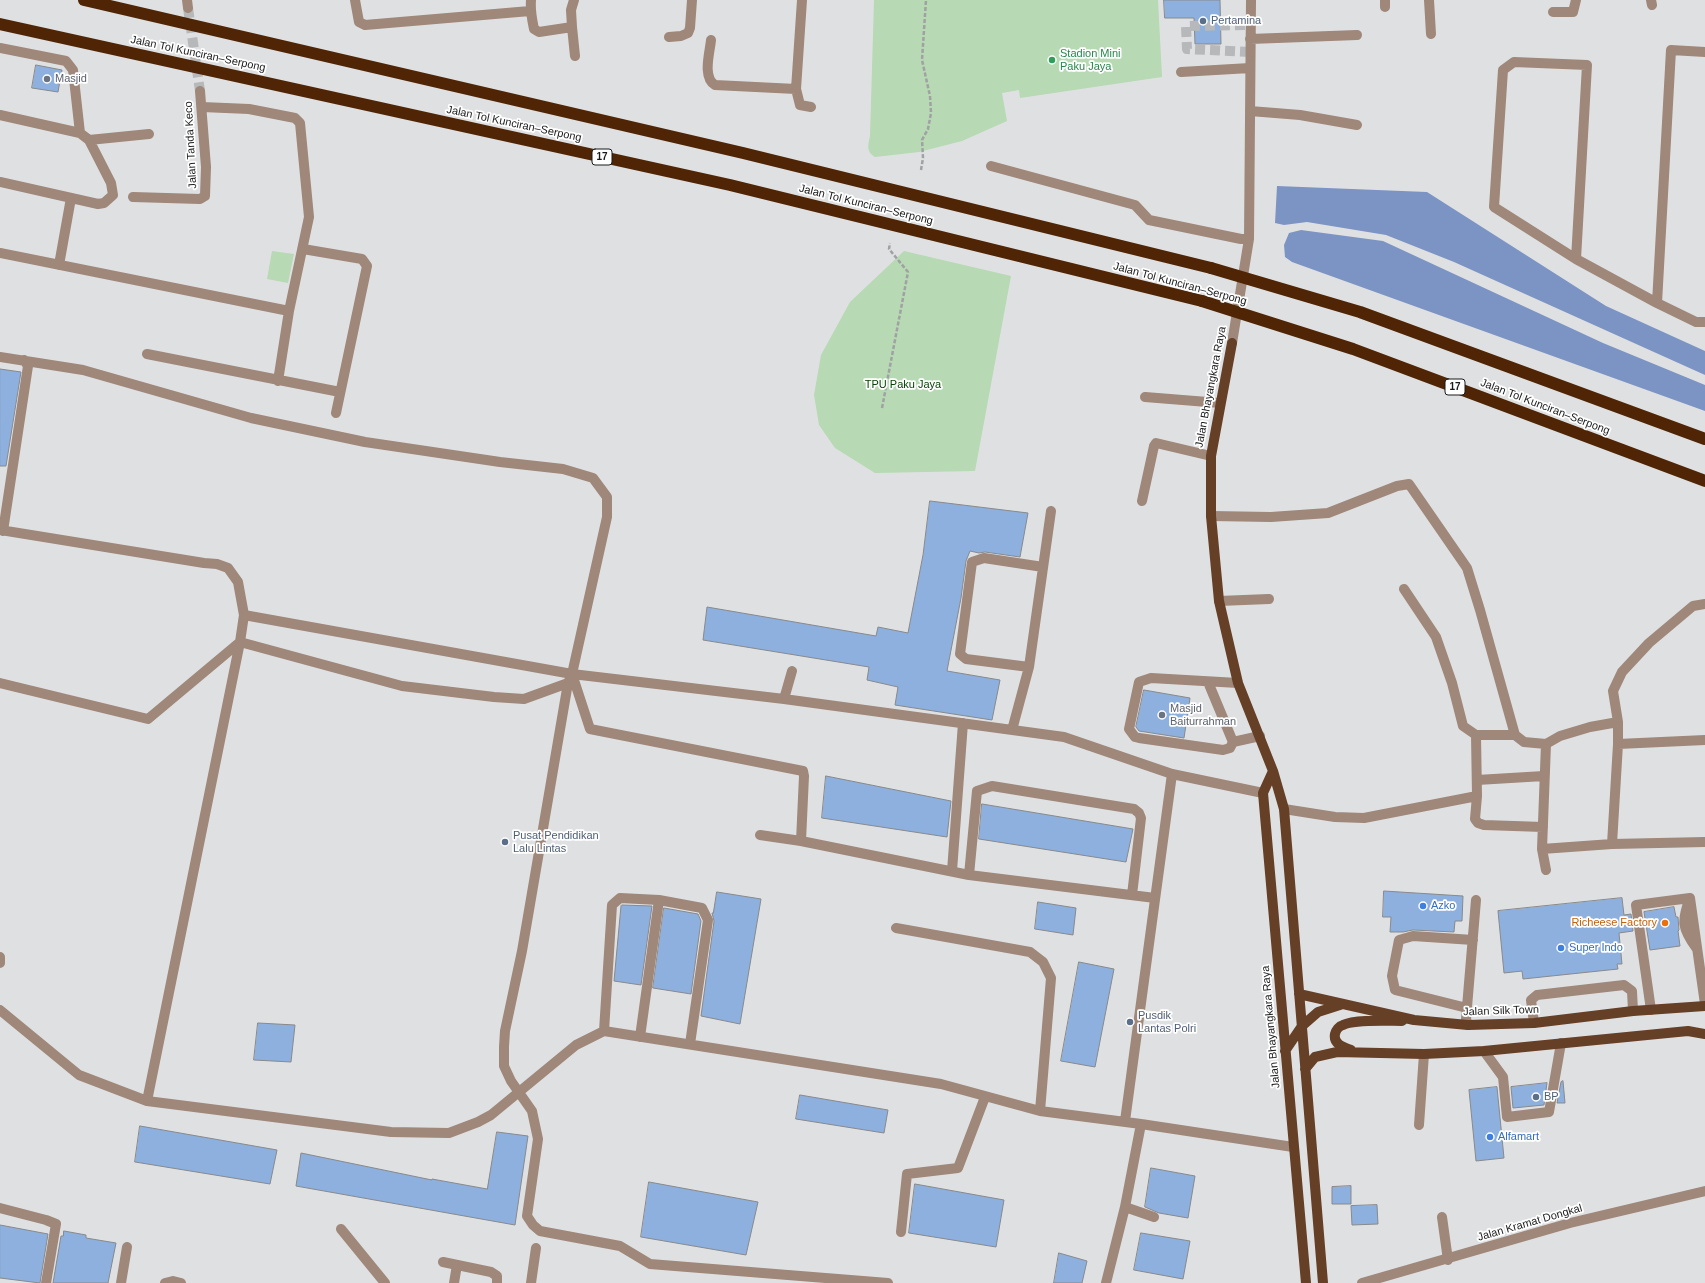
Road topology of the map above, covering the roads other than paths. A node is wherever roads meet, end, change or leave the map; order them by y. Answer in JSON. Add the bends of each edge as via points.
{"nodes":[{"id":1,"x":84,"y":0,"type":"edge"},
{"id":2,"x":355,"y":0,"type":"edge"},
{"id":3,"x":531,"y":0,"type":"edge"},
{"id":4,"x":574,"y":0,"type":"edge"},
{"id":5,"x":692,"y":0,"type":"edge"},
{"id":6,"x":802,"y":0,"type":"edge"},
{"id":7,"x":1251,"y":0,"type":"edge"},
{"id":8,"x":1429,"y":0,"type":"edge"},
{"id":9,"x":1576,"y":0,"type":"edge"},
{"id":10,"x":530,"y":11,"type":"junction"},
{"id":11,"x":1553,"y":12,"type":"dead end"},
{"id":12,"x":0,"y":24,"type":"edge"},
{"id":13,"x":572,"y":27,"type":"junction"},
{"id":14,"x":1431,"y":34,"type":"dead end"},
{"id":15,"x":1357,"y":35,"type":"dead end"},
{"id":16,"x":669,"y":37,"type":"dead end"},
{"id":17,"x":1250,"y":39,"type":"junction"},
{"id":18,"x":711,"y":40,"type":"dead end"},
{"id":19,"x":0,"y":48,"type":"edge"},
{"id":20,"x":1705,"y":52,"type":"edge"},
{"id":21,"x":575,"y":56,"type":"dead end"},
{"id":22,"x":1250,"y":68,"type":"junction"},
{"id":23,"x":1181,"y":72,"type":"dead end"},
{"id":24,"x":796,"y":89,"type":"junction"},
{"id":25,"x":200,"y":91,"type":"tunnel mouth"},
{"id":26,"x":202,"y":107,"type":"junction"},
{"id":27,"x":810,"y":107,"type":"dead end"},
{"id":28,"x":1250,"y":111,"type":"junction"},
{"id":29,"x":0,"y":115,"type":"edge"},
{"id":30,"x":1357,"y":125,"type":"dead end"},
{"id":31,"x":80,"y":133,"type":"junction"},
{"id":32,"x":149,"y":134,"type":"dead end"},
{"id":33,"x":89,"y":140,"type":"junction"},
{"id":34,"x":991,"y":166,"type":"dead end"},
{"id":35,"x":0,"y":182,"type":"edge"},
{"id":36,"x":133,"y":197,"type":"dead end"},
{"id":37,"x":71,"y":198,"type":"junction"},
{"id":38,"x":1249,"y":239,"type":"junction"},
{"id":39,"x":303,"y":249,"type":"junction"},
{"id":40,"x":0,"y":254,"type":"edge"},
{"id":41,"x":1576,"y":259,"type":"junction"},
{"id":42,"x":59,"y":265,"type":"junction"},
{"id":43,"x":1657,"y":303,"type":"junction"},
{"id":44,"x":289,"y":311,"type":"junction"},
{"id":45,"x":1705,"y":322,"type":"edge"},
{"id":46,"x":1232,"y":343,"type":"joint"},
{"id":47,"x":147,"y":354,"type":"dead end"},
{"id":48,"x":0,"y":357,"type":"edge"},
{"id":49,"x":24,"y":360,"type":"junction"},
{"id":50,"x":278,"y":381,"type":"junction"},
{"id":51,"x":340,"y":392,"type":"junction"},
{"id":52,"x":1145,"y":397,"type":"dead end"},
{"id":53,"x":1220,"y":403,"type":"junction"},
{"id":54,"x":336,"y":413,"type":"dead end"},
{"id":55,"x":1705,"y":439,"type":"edge"},
{"id":56,"x":1211,"y":456,"type":"junction"},
{"id":57,"x":1705,"y":481,"type":"edge"},
{"id":58,"x":1142,"y":501,"type":"dead end"},
{"id":59,"x":1052,"y":511,"type":"dead end"},
{"id":60,"x":1211,"y":516,"type":"junction"},
{"id":61,"x":2,"y":531,"type":"edge"},
{"id":62,"x":1043,"y":567,"type":"junction"},
{"id":63,"x":1404,"y":589,"type":"dead end"},
{"id":64,"x":1269,"y":600,"type":"dead end"},
{"id":65,"x":1219,"y":601,"type":"junction"},
{"id":66,"x":1705,"y":604,"type":"edge"},
{"id":67,"x":244,"y":615,"type":"junction"},
{"id":68,"x":240,"y":642,"type":"junction"},
{"id":69,"x":1029,"y":667,"type":"junction"},
{"id":70,"x":792,"y":671,"type":"dead end"},
{"id":71,"x":570,"y":678,"type":"junction"},
{"id":72,"x":1208,"y":682,"type":"junction"},
{"id":73,"x":0,"y":683,"type":"edge"},
{"id":74,"x":1238,"y":683,"type":"junction"},
{"id":75,"x":784,"y":699,"type":"junction"},
{"id":76,"x":1618,"y":722,"type":"junction"},
{"id":77,"x":963,"y":724,"type":"junction"},
{"id":78,"x":1012,"y":730,"type":"junction"},
{"id":79,"x":1514,"y":735,"type":"junction"},
{"id":80,"x":1260,"y":736,"type":"junction"},
{"id":81,"x":1476,"y":736,"type":"junction"},
{"id":82,"x":1705,"y":740,"type":"edge"},
{"id":83,"x":1233,"y":742,"type":"junction"},
{"id":84,"x":1546,"y":744,"type":"junction"},
{"id":85,"x":1618,"y":744,"type":"junction"},
{"id":86,"x":1273,"y":771,"type":"junction"},
{"id":87,"x":1172,"y":774,"type":"junction"},
{"id":88,"x":1544,"y":776,"type":"junction"},
{"id":89,"x":1477,"y":780,"type":"junction"},
{"id":90,"x":1262,"y":793,"type":"junction"},
{"id":91,"x":1477,"y":796,"type":"junction"},
{"id":92,"x":1284,"y":809,"type":"junction"},
{"id":93,"x":1543,"y":827,"type":"junction"},
{"id":94,"x":760,"y":836,"type":"dead end"},
{"id":95,"x":801,"y":841,"type":"junction"},
{"id":96,"x":1705,"y":842,"type":"edge"},
{"id":97,"x":1612,"y":844,"type":"junction"},
{"id":98,"x":1542,"y":849,"type":"junction"},
{"id":99,"x":1546,"y":870,"type":"dead end"},
{"id":100,"x":952,"y":871,"type":"junction"},
{"id":101,"x":969,"y":875,"type":"junction"},
{"id":102,"x":1132,"y":895,"type":"junction"},
{"id":103,"x":1155,"y":898,"type":"junction"},
{"id":104,"x":659,"y":900,"type":"junction"},
{"id":105,"x":1476,"y":900,"type":"dead end"},
{"id":106,"x":896,"y":928,"type":"dead end"},
{"id":107,"x":1473,"y":940,"type":"junction"},
{"id":108,"x":0,"y":957,"type":"edge"},
{"id":109,"x":0,"y":963,"type":"edge"},
{"id":110,"x":1299,"y":994,"type":"junction"},
{"id":111,"x":1344,"y":1003,"type":"junction"},
{"id":112,"x":1705,"y":1005,"type":"edge"},
{"id":113,"x":1467,"y":1008,"type":"junction"},
{"id":114,"x":0,"y":1010,"type":"edge"},
{"id":115,"x":1651,"y":1010,"type":"junction"},
{"id":116,"x":1633,"y":1011,"type":"junction"},
{"id":117,"x":1414,"y":1020,"type":"junction"},
{"id":118,"x":1534,"y":1023,"type":"junction"},
{"id":119,"x":1468,"y":1025,"type":"junction"},
{"id":120,"x":1302,"y":1026,"type":"junction"},
{"id":121,"x":604,"y":1031,"type":"junction"},
{"id":122,"x":1705,"y":1034,"type":"edge"},
{"id":123,"x":640,"y":1036,"type":"junction"},
{"id":124,"x":1561,"y":1043,"type":"junction"},
{"id":125,"x":690,"y":1044,"type":"junction"},
{"id":126,"x":1484,"y":1050,"type":"junction"},
{"id":127,"x":1285,"y":1051,"type":"junction"},
{"id":128,"x":1355,"y":1052,"type":"junction"},
{"id":129,"x":1424,"y":1054,"type":"junction"},
{"id":130,"x":1305,"y":1069,"type":"junction"},
{"id":131,"x":520,"y":1091,"type":"junction"},
{"id":132,"x":985,"y":1097,"type":"junction"},
{"id":133,"x":146,"y":1101,"type":"junction"},
{"id":134,"x":1040,"y":1111,"type":"junction"},
{"id":135,"x":1125,"y":1122,"type":"junction"},
{"id":136,"x":1141,"y":1124,"type":"junction"},
{"id":137,"x":1419,"y":1125,"type":"dead end"},
{"id":138,"x":1293,"y":1147,"type":"junction"},
{"id":139,"x":1705,"y":1190,"type":"edge"},
{"id":140,"x":1125,"y":1207,"type":"junction"},
{"id":141,"x":0,"y":1208,"type":"edge"},
{"id":142,"x":1154,"y":1216,"type":"dead end"},
{"id":143,"x":1442,"y":1217,"type":"dead end"},
{"id":144,"x":341,"y":1228,"type":"dead end"},
{"id":145,"x":901,"y":1232,"type":"dead end"},
{"id":146,"x":127,"y":1247,"type":"dead end"},
{"id":147,"x":536,"y":1248,"type":"dead end"},
{"id":148,"x":1448,"y":1260,"type":"junction"},
{"id":149,"x":443,"y":1262,"type":"dead end"},
{"id":150,"x":457,"y":1265,"type":"junction"},
{"id":151,"x":46,"y":1283,"type":"edge"},
{"id":152,"x":122,"y":1283,"type":"edge"},
{"id":153,"x":165,"y":1283,"type":"edge"},
{"id":154,"x":181,"y":1283,"type":"edge"},
{"id":155,"x":385,"y":1283,"type":"edge"},
{"id":156,"x":454,"y":1283,"type":"edge"},
{"id":157,"x":497,"y":1283,"type":"edge"},
{"id":158,"x":532,"y":1283,"type":"edge"},
{"id":159,"x":888,"y":1283,"type":"edge"},
{"id":160,"x":1106,"y":1283,"type":"edge"},
{"id":161,"x":1306,"y":1283,"type":"edge"},
{"id":162,"x":1323,"y":1283,"type":"edge"},
{"id":163,"x":1362,"y":1283,"type":"edge"}],
"edges":[{"from":1,"to":55,"type":"highway","name":"Jalan Tol Kunciran–Serpong","bridge":true,"via":[[743,153],[1211,268],[1360,312]]},
{"from":2,"to":10,"type":"street","via":[[359,22],[365,25]]},
{"from":3,"to":10,"type":"street"},
{"from":4,"to":13,"type":"street","via":[[571,10]]},
{"from":5,"to":16,"type":"street","via":[[688,33]]},
{"from":6,"to":24,"type":"street"},
{"from":7,"to":17,"type":"street","name":"Jalan Bhayangkara Raya"},
{"from":8,"to":14,"type":"street"},
{"from":9,"to":11,"type":"street","via":[[1572,12]]},
{"from":10,"to":13,"type":"street","via":[[534,29],[539,32]]},
{"from":12,"to":57,"type":"highway","name":"Jalan Tol Kunciran–Serpong","number":"17","bridge":true,"via":[[730,185],[1202,301],[1354,349]]},
{"from":13,"to":21,"type":"street"},
{"from":15,"to":17,"type":"street"},
{"from":17,"to":22,"type":"street","name":"Jalan Bhayangkara Raya"},
{"from":18,"to":24,"type":"street","via":[[708,75],[715,85]]},
{"from":19,"to":31,"type":"street","via":[[66,61],[70,65],[73,70]]},
{"from":20,"to":43,"type":"street","via":[[1671,50]]},
{"from":22,"to":23,"type":"street"},
{"from":22,"to":28,"type":"street","name":"Jalan Bhayangkara Raya"},
{"from":24,"to":27,"type":"street","via":[[800,105]]},
{"from":25,"to":26,"type":"street","name":"Jalan Tanda Keco"},
{"from":26,"to":36,"type":"street","name":"Jalan Tanda Keco","via":[[205,196],[194,199]]},
{"from":26,"to":39,"type":"street","via":[[249,109],[299,120],[309,217]]},
{"from":28,"to":30,"type":"street","via":[[1300,115]]},
{"from":28,"to":38,"type":"street","name":"Jalan Bhayangkara Raya"},
{"from":29,"to":31,"type":"street"},
{"from":31,"to":33,"type":"street"},
{"from":32,"to":33,"type":"street"},
{"from":33,"to":37,"type":"street","via":[[111,183],[113,195],[104,203],[98,204]]},
{"from":34,"to":38,"type":"street","via":[[1135,205],[1149,220]]},
{"from":35,"to":37,"type":"street"},
{"from":37,"to":42,"type":"street"},
{"from":38,"to":46,"type":"street","name":"Jalan Bhayangkara Raya"},
{"from":39,"to":44,"type":"street"},
{"from":39,"to":51,"type":"street","via":[[362,259],[367,266]]},
{"from":40,"to":42,"type":"street"},
{"from":41,"to":41,"type":"street","via":[[1494,207],[1503,70],[1514,62],[1587,65]]},
{"from":41,"to":43,"type":"street"},
{"from":42,"to":44,"type":"street"},
{"from":43,"to":45,"type":"street","via":[[1696,322]]},
{"from":44,"to":50,"type":"street"},
{"from":46,"to":53,"type":"main road","name":"Jalan Bhayangkara Raya"},
{"from":47,"to":50,"type":"street"},
{"from":48,"to":49,"type":"street"},
{"from":49,"to":61,"type":"street","via":[[28,366]]},
{"from":49,"to":71,"type":"street","via":[[83,370],[251,418],[365,442],[563,469],[593,478],[607,498],[607,517]]},
{"from":50,"to":51,"type":"street"},
{"from":51,"to":54,"type":"street"},
{"from":52,"to":53,"type":"street"},
{"from":53,"to":56,"type":"main road","name":"Jalan Bhayangkara Raya"},
{"from":56,"to":58,"type":"street","via":[[1156,443]]},
{"from":56,"to":60,"type":"main road","name":"Jalan Bhayangkara Raya"},
{"from":59,"to":62,"type":"street"},
{"from":60,"to":65,"type":"main road","name":"Jalan Bhayangkara Raya"},
{"from":60,"to":79,"type":"street","via":[[1271,517],[1328,513],[1397,486],[1409,484],[1467,568]]},
{"from":61,"to":67,"type":"street","via":[[217,564],[228,568],[238,582]]},
{"from":62,"to":69,"type":"street"},
{"from":62,"to":69,"type":"street","via":[[984,558],[972,562],[960,654],[966,659]]},
{"from":63,"to":81,"type":"street","via":[[1436,637],[1463,726]]},
{"from":64,"to":65,"type":"street"},
{"from":65,"to":74,"type":"main road","name":"Jalan Bhayangkara Raya"},
{"from":66,"to":76,"type":"street","via":[[1694,606],[1649,643],[1622,672],[1613,691]]},
{"from":67,"to":68,"type":"street"},
{"from":67,"to":71,"type":"street"},
{"from":68,"to":71,"type":"street","via":[[402,686],[494,697],[524,699]]},
{"from":68,"to":73,"type":"street","via":[[148,719]]},
{"from":68,"to":133,"type":"street"},
{"from":69,"to":78,"type":"street"},
{"from":70,"to":75,"type":"street"},
{"from":71,"to":75,"type":"street"},
{"from":71,"to":95,"type":"street","via":[[592,731],[803,771]]},
{"from":71,"to":131,"type":"street","via":[[522,951],[505,1031],[504,1066]]},
{"from":72,"to":74,"type":"street"},
{"from":72,"to":83,"type":"street"},
{"from":72,"to":83,"type":"street","via":[[1151,678],[1139,682],[1129,729],[1139,738],[1223,750],[1230,748]]},
{"from":74,"to":80,"type":"main road","name":"Jalan Bhayangkara Raya"},
{"from":75,"to":77,"type":"street"},
{"from":76,"to":84,"type":"street","via":[[1560,736]]},
{"from":76,"to":85,"type":"street"},
{"from":77,"to":78,"type":"street"},
{"from":77,"to":100,"type":"street"},
{"from":78,"to":87,"type":"street","via":[[1064,737]]},
{"from":79,"to":81,"type":"street"},
{"from":79,"to":84,"type":"street","via":[[1524,742]]},
{"from":80,"to":83,"type":"street"},
{"from":80,"to":86,"type":"main road","name":"Jalan Bhayangkara Raya"},
{"from":81,"to":89,"type":"street"},
{"from":82,"to":85,"type":"street"},
{"from":84,"to":88,"type":"street"},
{"from":85,"to":97,"type":"street"},
{"from":86,"to":90,"type":"main road"},
{"from":86,"to":92,"type":"main road","name":"Jalan Bhayangkara Raya"},
{"from":87,"to":90,"type":"street"},
{"from":87,"to":103,"type":"street"},
{"from":88,"to":89,"type":"street"},
{"from":88,"to":93,"type":"street"},
{"from":89,"to":91,"type":"street"},
{"from":90,"to":127,"type":"main road","name":"Jalan Bhayangkara Raya"},
{"from":91,"to":92,"type":"street","via":[[1364,818],[1335,817]]},
{"from":91,"to":93,"type":"street","via":[[1475,819],[1478,823]]},
{"from":92,"to":110,"type":"main road","name":"Jalan Bhayangkara Raya"},
{"from":93,"to":98,"type":"street"},
{"from":94,"to":95,"type":"street"},
{"from":95,"to":100,"type":"street"},
{"from":96,"to":97,"type":"street"},
{"from":97,"to":98,"type":"street"},
{"from":98,"to":99,"type":"street"},
{"from":100,"to":101,"type":"street"},
{"from":101,"to":102,"type":"street"},
{"from":101,"to":102,"type":"street","via":[[977,791],[992,786],[1134,809],[1141,818]]},
{"from":102,"to":103,"type":"street"},
{"from":103,"to":135,"type":"street"},
{"from":104,"to":121,"type":"street","via":[[620,898],[612,905]]},
{"from":104,"to":123,"type":"street"},
{"from":104,"to":125,"type":"street","via":[[702,908],[708,920]]},
{"from":105,"to":107,"type":"street"},
{"from":106,"to":134,"type":"street","via":[[1030,952],[1043,962],[1051,978]]},
{"from":107,"to":113,"type":"street"},
{"from":107,"to":113,"type":"street","via":[[1413,936],[1399,940],[1392,976],[1395,990]]},
{"from":108,"to":109,"type":"street"},
{"from":110,"to":111,"type":"main road","name":"Jalan Silk Town"},
{"from":110,"to":120,"type":"main road","name":"Jalan Bhayangkara Raya"},
{"from":111,"to":117,"type":"main road","name":"Jalan Silk Town"},
{"from":111,"to":120,"type":"main road","via":[[1318,1012]]},
{"from":112,"to":115,"type":"main road","name":"Jalan Silk Town"},
{"from":112,"to":115,"type":"street","via":[[1698,949],[1686,934],[1684,914],[1690,898],[1636,906]]},
{"from":113,"to":119,"type":"street"},
{"from":114,"to":133,"type":"street","via":[[79,1074]]},
{"from":115,"to":116,"type":"main road","name":"Jalan Silk Town"},
{"from":116,"to":118,"type":"main road","name":"Jalan Silk Town"},
{"from":116,"to":118,"type":"street","via":[[1632,991],[1624,985],[1536,995],[1531,1000]]},
{"from":117,"to":119,"type":"main road","name":"Jalan Silk Town"},
{"from":117,"to":128,"type":"main road","via":[[1341,1025],[1336,1030],[1337,1044]]},
{"from":118,"to":119,"type":"main road","name":"Jalan Silk Town"},
{"from":120,"to":127,"type":"main road"},
{"from":120,"to":130,"type":"main road","name":"Jalan Bhayangkara Raya"},
{"from":121,"to":123,"type":"street"},
{"from":121,"to":131,"type":"street","via":[[576,1045]]},
{"from":122,"to":124,"type":"main road","via":[[1688,1031]]},
{"from":123,"to":125,"type":"street"},
{"from":124,"to":126,"type":"main road"},
{"from":124,"to":126,"type":"street","via":[[1549,1112],[1507,1117],[1503,1077]]},
{"from":125,"to":132,"type":"street","via":[[941,1084]]},
{"from":126,"to":129,"type":"main road"},
{"from":127,"to":138,"type":"main road","name":"Jalan Bhayangkara Raya"},
{"from":128,"to":129,"type":"main road"},
{"from":128,"to":130,"type":"main road","via":[[1337,1052],[1315,1057]]},
{"from":129,"to":137,"type":"street"},
{"from":130,"to":162,"type":"main road","name":"Jalan Bhayangkara Raya"},
{"from":131,"to":133,"type":"street","via":[[478,1122],[449,1133],[391,1132]]},
{"from":131,"to":159,"type":"street","via":[[532,1111],[538,1139],[526,1216],[540,1231],[620,1246],[650,1264]]},
{"from":132,"to":134,"type":"street"},
{"from":132,"to":145,"type":"street","via":[[958,1168],[907,1174]]},
{"from":134,"to":135,"type":"street"},
{"from":135,"to":136,"type":"street"},
{"from":136,"to":138,"type":"street"},
{"from":136,"to":140,"type":"street"},
{"from":138,"to":161,"type":"main road","name":"Jalan Bhayangkara Raya"},
{"from":139,"to":148,"type":"street","name":"Jalan Kramat Dongkal","via":[[1570,1224]]},
{"from":140,"to":142,"type":"street"},
{"from":140,"to":160,"type":"street"},
{"from":141,"to":151,"type":"street","via":[[56,1224]]},
{"from":143,"to":148,"type":"street"},
{"from":144,"to":155,"type":"street"},
{"from":146,"to":152,"type":"street"},
{"from":147,"to":158,"type":"street"},
{"from":148,"to":163,"type":"street","name":"Jalan Kramat Dongkal"},
{"from":149,"to":150,"type":"street"},
{"from":150,"to":156,"type":"street"},
{"from":150,"to":157,"type":"street","via":[[494,1273],[497,1276]]},
{"from":153,"to":154,"type":"street"}]}
